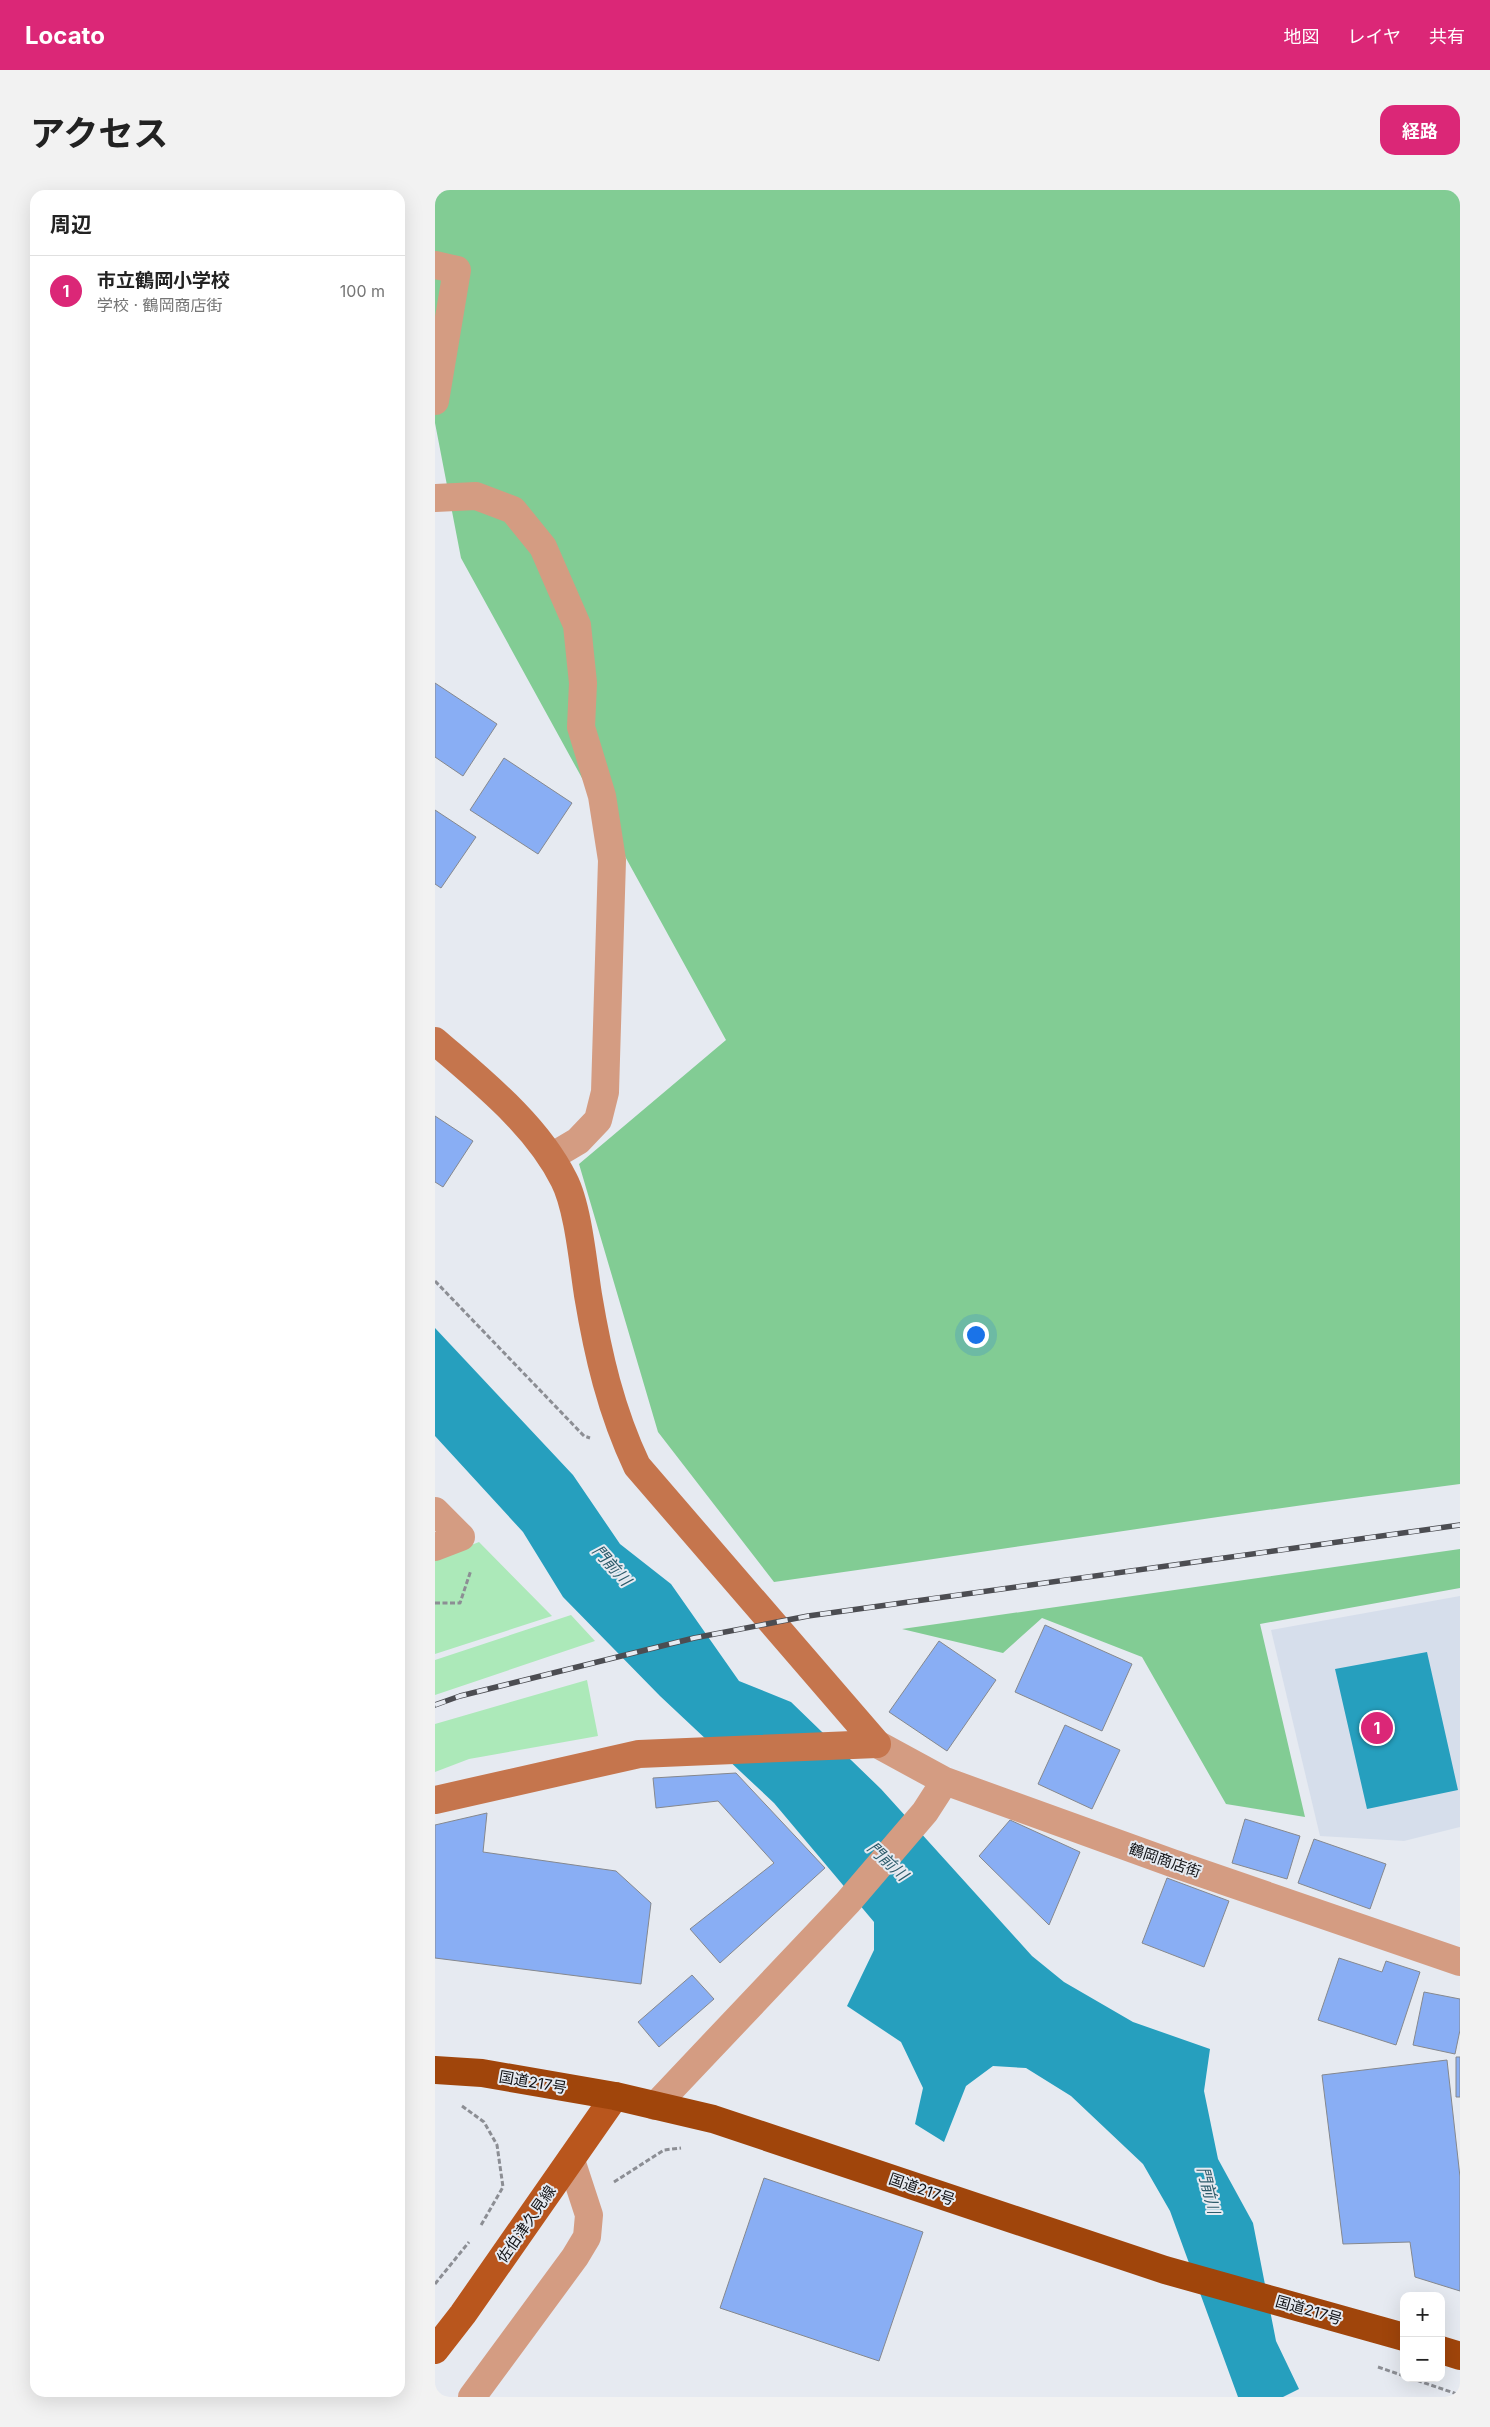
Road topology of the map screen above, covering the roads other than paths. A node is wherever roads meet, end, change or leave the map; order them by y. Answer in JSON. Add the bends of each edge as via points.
{"nodes":[{"id":1,"x":435,"y":265,"type":"edge"},
{"id":2,"x":435,"y":401,"type":"edge"},
{"id":3,"x":435,"y":498,"type":"edge"},
{"id":4,"x":435,"y":1041,"type":"edge"},
{"id":5,"x":551,"y":1157,"type":"junction"},
{"id":6,"x":435,"y":1511,"type":"edge"},
{"id":7,"x":435,"y":1547,"type":"edge"},
{"id":8,"x":877,"y":1744,"type":"junction"},
{"id":9,"x":945,"y":1781,"type":"junction"},
{"id":10,"x":435,"y":1800,"type":"edge"},
{"id":11,"x":1460,"y":1962,"type":"edge"},
{"id":12,"x":435,"y":2070,"type":"edge"},
{"id":13,"x":615,"y":2096,"type":"junction"},
{"id":14,"x":655,"y":2106,"type":"junction"},
{"id":15,"x":571,"y":2160,"type":"junction"},
{"id":16,"x":1400,"y":2336,"type":"edge"},
{"id":17,"x":435,"y":2350,"type":"edge"},
{"id":18,"x":1445,"y":2351,"type":"edge"},
{"id":19,"x":1460,"y":2356,"type":"edge"},
{"id":20,"x":472,"y":2397,"type":"edge"}],
"edges":[{"from":1,"to":2,"type":"street","via":[[457,270]]},
{"from":3,"to":5,"type":"street","via":[[476,496],[513,510],[543,547],[577,625],[583,683],[581,727],[602,796],[612,860],[605,1092],[598,1120],[578,1141]]},
{"from":4,"to":5,"type":"street","via":[[517,1116]]},
{"from":5,"to":8,"type":"street","via":[[565,1182],[577,1225],[606,1386],[631,1452],[643,1472]]},
{"from":6,"to":7,"type":"street","via":[[461,1537]]},
{"from":8,"to":9,"type":"street","name":"鶴岡商店街"},
{"from":8,"to":10,"type":"street","via":[[639,1754]]},
{"from":9,"to":11,"type":"street","name":"鶴岡商店街"},
{"from":9,"to":14,"type":"street","via":[[925,1812],[848,1902]]},
{"from":12,"to":13,"type":"highway","name":"国道217号","via":[[482,2073]]},
{"from":13,"to":14,"type":"highway","name":"国道217号"},
{"from":13,"to":15,"type":"main road","name":"佐伯津久見線"},
{"from":14,"to":16,"type":"highway","name":"国道217号","via":[[713,2119],[1165,2270]]},
{"from":15,"to":17,"type":"main road","name":"佐伯津久見線"},
{"from":15,"to":20,"type":"street","via":[[589,2215],[587,2237]]},
{"from":18,"to":19,"type":"highway"}]}
